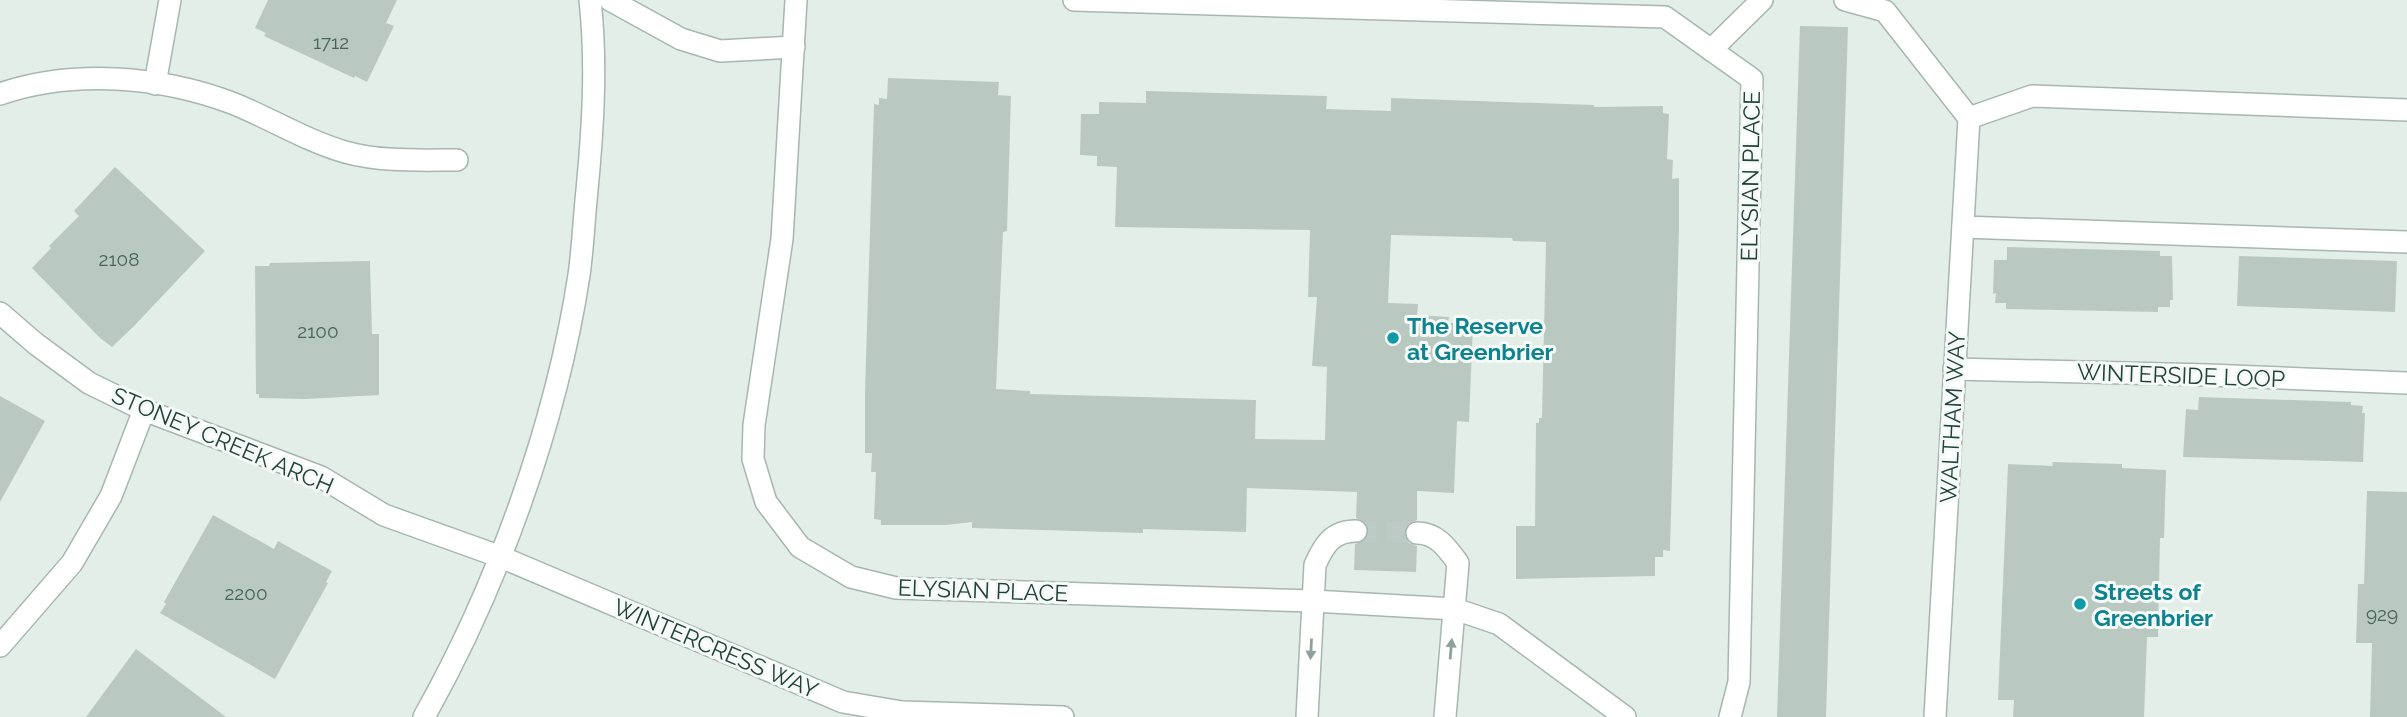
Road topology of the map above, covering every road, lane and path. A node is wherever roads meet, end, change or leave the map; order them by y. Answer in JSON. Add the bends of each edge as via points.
{"nodes":[{"id":1,"x":170,"y":0,"type":"edge"},
{"id":2,"x":590,"y":0,"type":"edge"},
{"id":3,"x":610,"y":0,"type":"edge"},
{"id":4,"x":796,"y":0,"type":"edge"},
{"id":5,"x":1074,"y":0,"type":"edge"},
{"id":6,"x":1762,"y":0,"type":"edge"},
{"id":7,"x":1845,"y":0,"type":"edge"},
{"id":8,"x":794,"y":47,"type":"junction"},
{"id":9,"x":1711,"y":50,"type":"junction"},
{"id":10,"x":155,"y":84,"type":"junction"},
{"id":11,"x":0,"y":94,"type":"edge"},
{"id":12,"x":2407,"y":110,"type":"edge"},
{"id":13,"x":1969,"y":118,"type":"junction"},
{"id":14,"x":457,"y":160,"type":"dead end"},
{"id":15,"x":1963,"y":227,"type":"junction"},
{"id":16,"x":2407,"y":242,"type":"edge"},
{"id":17,"x":0,"y":313,"type":"edge"},
{"id":18,"x":1954,"y":369,"type":"junction"},
{"id":19,"x":2407,"y":383,"type":"edge"},
{"id":20,"x":144,"y":410,"type":"junction"},
{"id":21,"x":1356,"y":531,"type":"tunnel mouth"},
{"id":22,"x":1417,"y":533,"type":"tunnel mouth"},
{"id":23,"x":501,"y":557,"type":"junction"},
{"id":24,"x":1313,"y":601,"type":"junction"},
{"id":25,"x":1454,"y":609,"type":"junction"},
{"id":26,"x":0,"y":646,"type":"edge"},
{"id":27,"x":424,"y":717,"type":"edge"},
{"id":28,"x":1063,"y":717,"type":"edge"},
{"id":29,"x":1307,"y":717,"type":"edge"},
{"id":30,"x":1445,"y":717,"type":"edge"},
{"id":31,"x":1625,"y":717,"type":"edge"},
{"id":32,"x":1730,"y":717,"type":"edge"},
{"id":33,"x":1935,"y":717,"type":"edge"}],
"edges":[{"from":1,"to":10,"type":"street"},
{"from":2,"to":23,"type":"street","via":[[594,79],[579,274],[546,420]]},
{"from":3,"to":8,"type":"street","via":[[681,39],[720,51]]},
{"from":4,"to":8,"type":"street","name":"ELYSIAN PLACE"},
{"from":5,"to":9,"type":"street","name":"ELYSIAN PLACE","via":[[1665,18]]},
{"from":6,"to":9,"type":"street"},
{"from":7,"to":13,"type":"street","via":[[1885,11]]},
{"from":8,"to":24,"type":"street","name":"ELYSIAN PLACE","via":[[782,239],[753,459],[766,502],[800,547],[851,577],[897,588]]},
{"from":9,"to":32,"type":"street","name":"ELYSIAN PLACE","via":[[1752,79],[1739,682]]},
{"from":10,"to":11,"type":"street","via":[[96,78]]},
{"from":10,"to":14,"type":"street","via":[[206,94],[309,141],[347,153],[380,159]]},
{"from":12,"to":13,"type":"street","via":[[2032,96]]},
{"from":13,"to":15,"type":"street","name":"WALTHAM WAY"},
{"from":15,"to":16,"type":"street"},
{"from":15,"to":18,"type":"street","name":"WALTHAM WAY"},
{"from":17,"to":20,"type":"street","name":"STONEY CREEK ARCH","via":[[89,383]]},
{"from":18,"to":19,"type":"street","name":"WINTERSIDE LOOP"},
{"from":18,"to":33,"type":"street","name":"WALTHAM WAY"},
{"from":20,"to":23,"type":"street","name":"STONEY CREEK ARCH","via":[[321,477],[384,515]]},
{"from":20,"to":26,"type":"street","via":[[111,496],[72,563]]},
{"from":21,"to":24,"type":"street","via":[[1344,531],[1325,544],[1315,565]]},
{"from":22,"to":25,"type":"street","via":[[1444,544],[1458,563]]},
{"from":23,"to":27,"type":"street","via":[[455,662]]},
{"from":23,"to":28,"type":"street","name":"WINTERCRESS WAY","via":[[843,702],[902,712]]},
{"from":24,"to":25,"type":"street","name":"ELYSIAN PLACE"},
{"from":24,"to":29,"type":"street","one_way":true},
{"from":30,"to":25,"type":"street","one_way":true},
{"from":25,"to":31,"type":"street","name":"ELYSIAN PLACE","via":[[1499,624]]}]}
